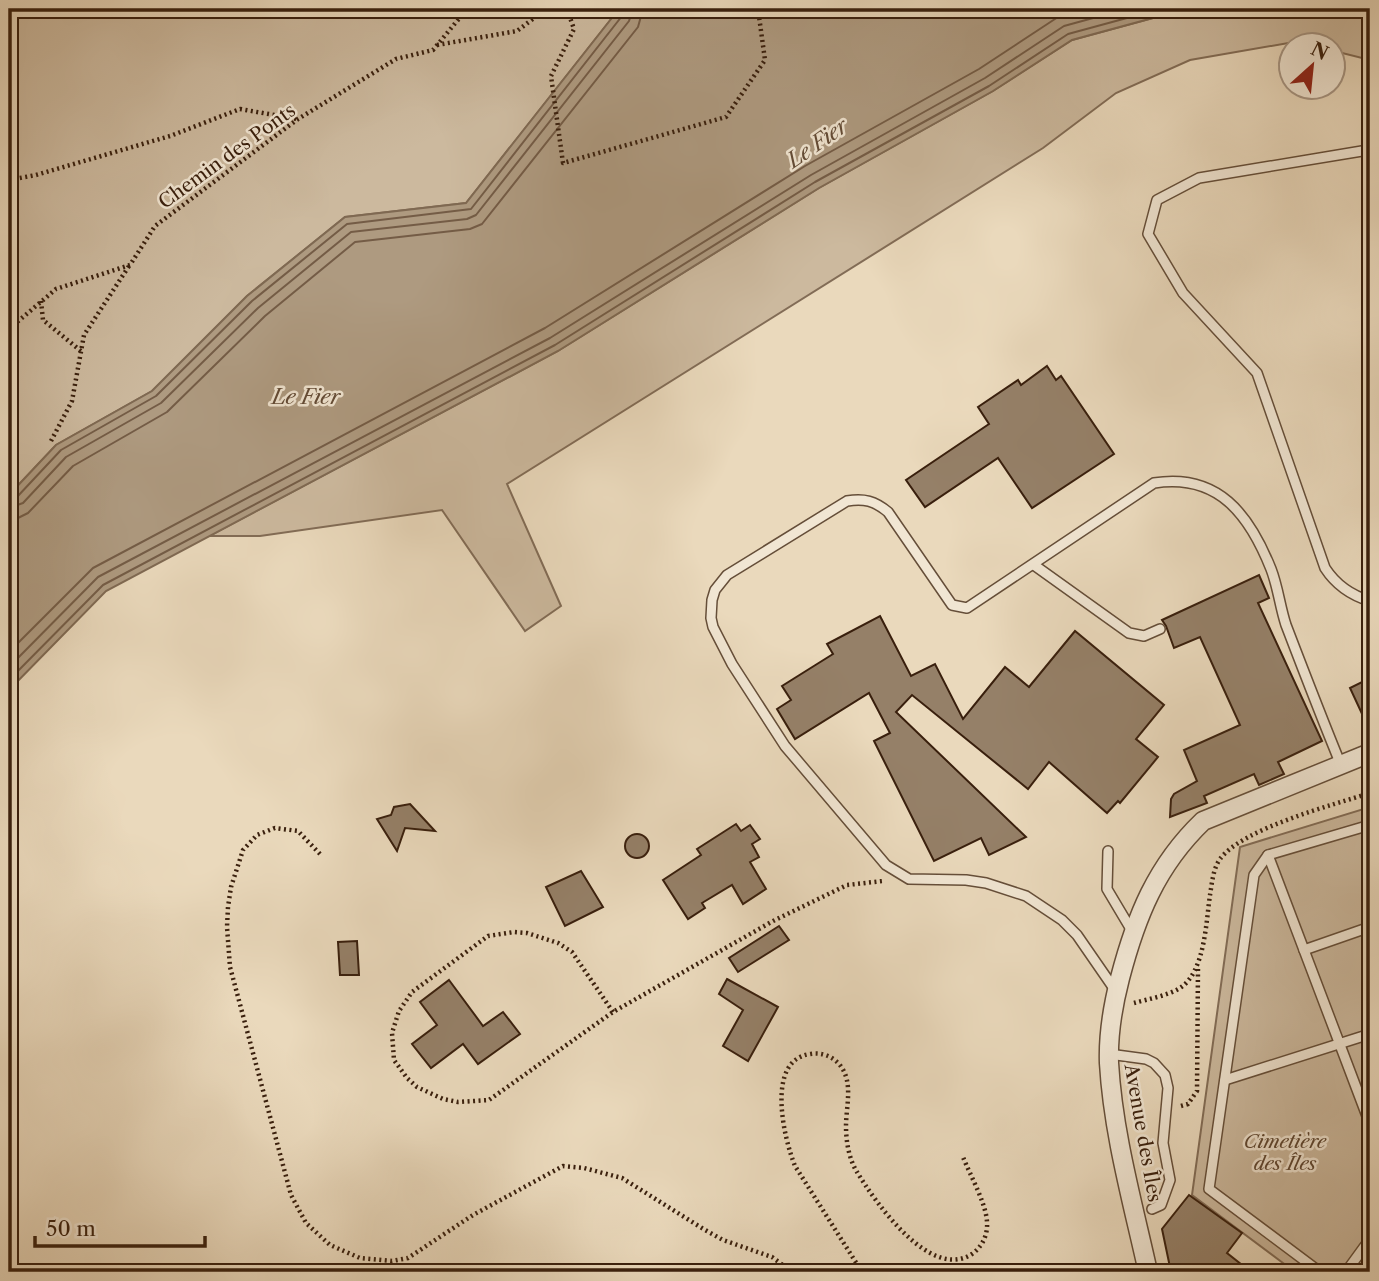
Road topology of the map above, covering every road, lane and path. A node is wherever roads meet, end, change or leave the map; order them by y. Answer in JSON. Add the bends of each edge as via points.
{"nodes":[{"id":1,"x":467,"y":9,"type":"edge"},
{"id":2,"x":546,"y":9,"type":"edge"},
{"id":3,"x":567,"y":9,"type":"edge"},
{"id":4,"x":758,"y":9,"type":"edge"},
{"id":5,"x":437,"y":45,"type":"junction"},
{"id":6,"x":298,"y":120,"type":"junction"},
{"id":7,"x":1362,"y":151,"type":"dead end"},
{"id":8,"x":9,"y":180,"type":"edge"},
{"id":9,"x":130,"y":265,"type":"junction"},
{"id":10,"x":41,"y":301,"type":"junction"},
{"id":11,"x":9,"y":329,"type":"edge"},
{"id":12,"x":81,"y":352,"type":"junction"},
{"id":13,"x":51,"y":441,"type":"dead end"},
{"id":14,"x":1034,"y":565,"type":"junction"},
{"id":15,"x":1370,"y":601,"type":"edge"},
{"id":16,"x":1160,"y":629,"type":"dead end"},
{"id":17,"x":1368,"y":754,"type":"edge"},
{"id":18,"x":1341,"y":765,"type":"junction"},
{"id":19,"x":1370,"y":793,"type":"edge"},
{"id":20,"x":1370,"y":825,"type":"edge"},
{"id":21,"x":1108,"y":850,"type":"dead end"},
{"id":22,"x":320,"y":853,"type":"dead end"},
{"id":23,"x":1268,"y":855,"type":"junction"},
{"id":24,"x":909,"y":879,"type":"junction"},
{"id":25,"x":1370,"y":927,"type":"edge"},
{"id":26,"x":1132,"y":932,"type":"junction"},
{"id":27,"x":1304,"y":950,"type":"junction"},
{"id":28,"x":1198,"y":966,"type":"junction"},
{"id":29,"x":1115,"y":999,"type":"junction"},
{"id":30,"x":613,"y":1012,"type":"junction"},
{"id":31,"x":1370,"y":1034,"type":"edge"},
{"id":32,"x":1340,"y":1044,"type":"junction"},
{"id":33,"x":1109,"y":1054,"type":"junction"},
{"id":34,"x":1225,"y":1080,"type":"junction"},
{"id":35,"x":1166,"y":1105,"type":"junction"},
{"id":36,"x":1370,"y":1124,"type":"edge"},
{"id":37,"x":963,"y":1157,"type":"dead end"},
{"id":38,"x":1152,"y":1209,"type":"dead end"},
{"id":39,"x":1370,"y":1239,"type":"edge"},
{"id":40,"x":792,"y":1272,"type":"edge"},
{"id":41,"x":862,"y":1272,"type":"edge"},
{"id":42,"x":1148,"y":1272,"type":"edge"},
{"id":43,"x":1320,"y":1272,"type":"edge"},
{"id":44,"x":1346,"y":1272,"type":"edge"}],
"edges":[{"from":1,"to":5,"type":"path","name":"Chemin des Ponts"},
{"from":2,"to":5,"type":"path","via":[[517,31]]},
{"from":3,"to":4,"type":"path","via":[[574,29],[551,76],[563,163],[726,117],[765,60]]},
{"from":5,"to":6,"type":"path","name":"Chemin des Ponts","via":[[396,59]]},
{"from":6,"to":8,"type":"path","via":[[240,109],[170,136]]},
{"from":6,"to":9,"type":"path","name":"Chemin des Ponts","via":[[155,226]]},
{"from":7,"to":15,"type":"lane","via":[[1199,178],[1157,200],[1148,234],[1183,293],[1257,373],[1325,568],[1339,586]]},
{"from":9,"to":10,"type":"path","via":[[56,289]]},
{"from":9,"to":12,"type":"path","name":"Chemin des Ponts","via":[[84,335]]},
{"from":10,"to":11,"type":"path"},
{"from":10,"to":12,"type":"path","via":[[43,320]]},
{"from":12,"to":13,"type":"path","name":"Chemin des Ponts","via":[[72,401]]},
{"from":14,"to":16,"type":"lane","via":[[1129,633],[1144,636]]},
{"from":14,"to":18,"type":"lane","via":[[1154,483],[1186,481],[1220,494],[1245,519],[1271,569],[1284,620]]},
{"from":14,"to":24,"type":"lane","via":[[972,607],[957,608],[888,512],[873,502],[856,499],[727,575],[715,590],[710,609],[713,627],[785,746],[886,865]]},
{"from":17,"to":18,"type":"street","name":"Avenue des Îles"},
{"from":18,"to":26,"type":"street","name":"Avenue des Îles","via":[[1203,821],[1159,876]]},
{"from":19,"to":28,"type":"path","via":[[1292,819],[1228,850],[1216,865]]},
{"from":20,"to":23,"type":"lane"},
{"from":21,"to":26,"type":"lane","via":[[1107,889]]},
{"from":22,"to":40,"type":"path","via":[[298,831],[275,828],[257,835],[243,850],[237,868],[227,927],[230,967],[291,1195],[317,1235],[359,1258],[408,1258],[473,1215],[563,1167],[584,1168],[622,1178],[723,1240],[772,1257]]},
{"from":23,"to":27,"type":"lane"},
{"from":23,"to":34,"type":"lane","via":[[1254,875]]},
{"from":24,"to":29,"type":"lane","via":[[966,880],[1026,896],[1077,935]]},
{"from":24,"to":30,"type":"path","via":[[847,885],[773,920]]},
{"from":25,"to":27,"type":"lane"},
{"from":26,"to":29,"type":"street","name":"Avenue des Îles"},
{"from":27,"to":32,"type":"lane"},
{"from":28,"to":29,"type":"path","via":[[1181,988],[1135,1003]]},
{"from":28,"to":35,"type":"path","via":[[1197,1091],[1182,1107]]},
{"from":29,"to":33,"type":"street","name":"Avenue des Îles"},
{"from":30,"to":30,"type":"path","via":[[489,1100],[458,1102],[429,1094],[407,1078],[394,1060],[394,1021],[405,1001],[488,936],[527,933],[558,943],[572,952]]},
{"from":31,"to":32,"type":"lane"},
{"from":32,"to":34,"type":"lane"},
{"from":32,"to":36,"type":"lane"},
{"from":33,"to":35,"type":"lane","via":[[1146,1059],[1161,1069],[1167,1081]]},
{"from":33,"to":42,"type":"street","name":"Avenue des Îles","via":[[1111,1093]]},
{"from":34,"to":43,"type":"lane","via":[[1209,1189]]},
{"from":35,"to":38,"type":"lane","via":[[1163,1143],[1170,1180],[1161,1205]]},
{"from":37,"to":41,"type":"path","via":[[986,1213],[986,1233],[976,1251],[946,1261],[906,1235],[856,1170],[847,1142],[849,1091],[839,1063],[813,1053],[789,1067],[782,1107],[788,1148]]},
{"from":39,"to":44,"type":"lane"}]}
